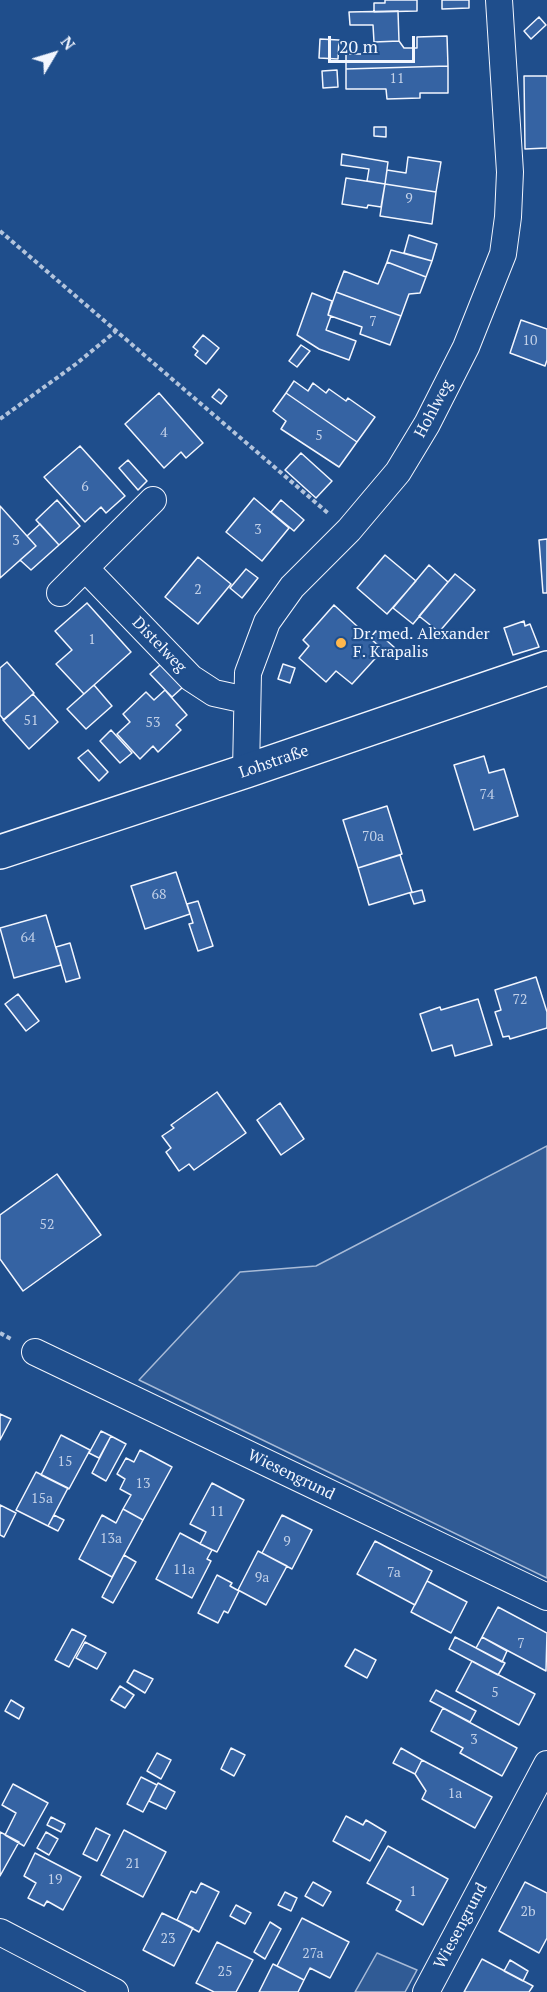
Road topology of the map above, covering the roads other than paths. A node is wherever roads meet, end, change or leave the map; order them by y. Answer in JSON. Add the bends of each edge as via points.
{"nodes":[{"id":1,"x":499,"y":0,"type":"edge"},
{"id":2,"x":153,"y":500,"type":"dead end"},
{"id":3,"x":85,"y":568,"type":"junction"},
{"id":4,"x":60,"y":593,"type":"dead end"},
{"id":5,"x":547,"y":668,"type":"edge"},
{"id":6,"x":246,"y":700,"type":"junction"},
{"id":7,"x":246,"y":771,"type":"junction"},
{"id":8,"x":0,"y":852,"type":"edge"},
{"id":9,"x":35,"y":1352,"type":"dead end"},
{"id":10,"x":547,"y":1597,"type":"edge"},
{"id":11,"x":547,"y":1764,"type":"edge"},
{"id":12,"x":0,"y":1932,"type":"edge"},
{"id":13,"x":115,"y":1992,"type":"edge"},
{"id":14,"x":426,"y":1992,"type":"edge"}],
"edges":[{"from":1,"to":6,"type":"street","name":"Hohlweg","via":[[510,172],[503,254],[466,347],[428,424],[398,472],[349,530],[292,587],[267,622],[248,673]]},
{"from":2,"to":3,"type":"street"},
{"from":3,"to":4,"type":"street"},
{"from":3,"to":6,"type":"street","name":"Distelweg","via":[[191,678],[214,693]]},
{"from":5,"to":7,"type":"main road","name":"Lohstraße"},
{"from":6,"to":7,"type":"street","name":"Hohlweg"},
{"from":7,"to":8,"type":"main road","name":"Lohstraße"},
{"from":9,"to":10,"type":"street","name":"Wiesengrund"},
{"from":11,"to":14,"type":"street","name":"Wiesengrund"},
{"from":12,"to":13,"type":"street"}]}
